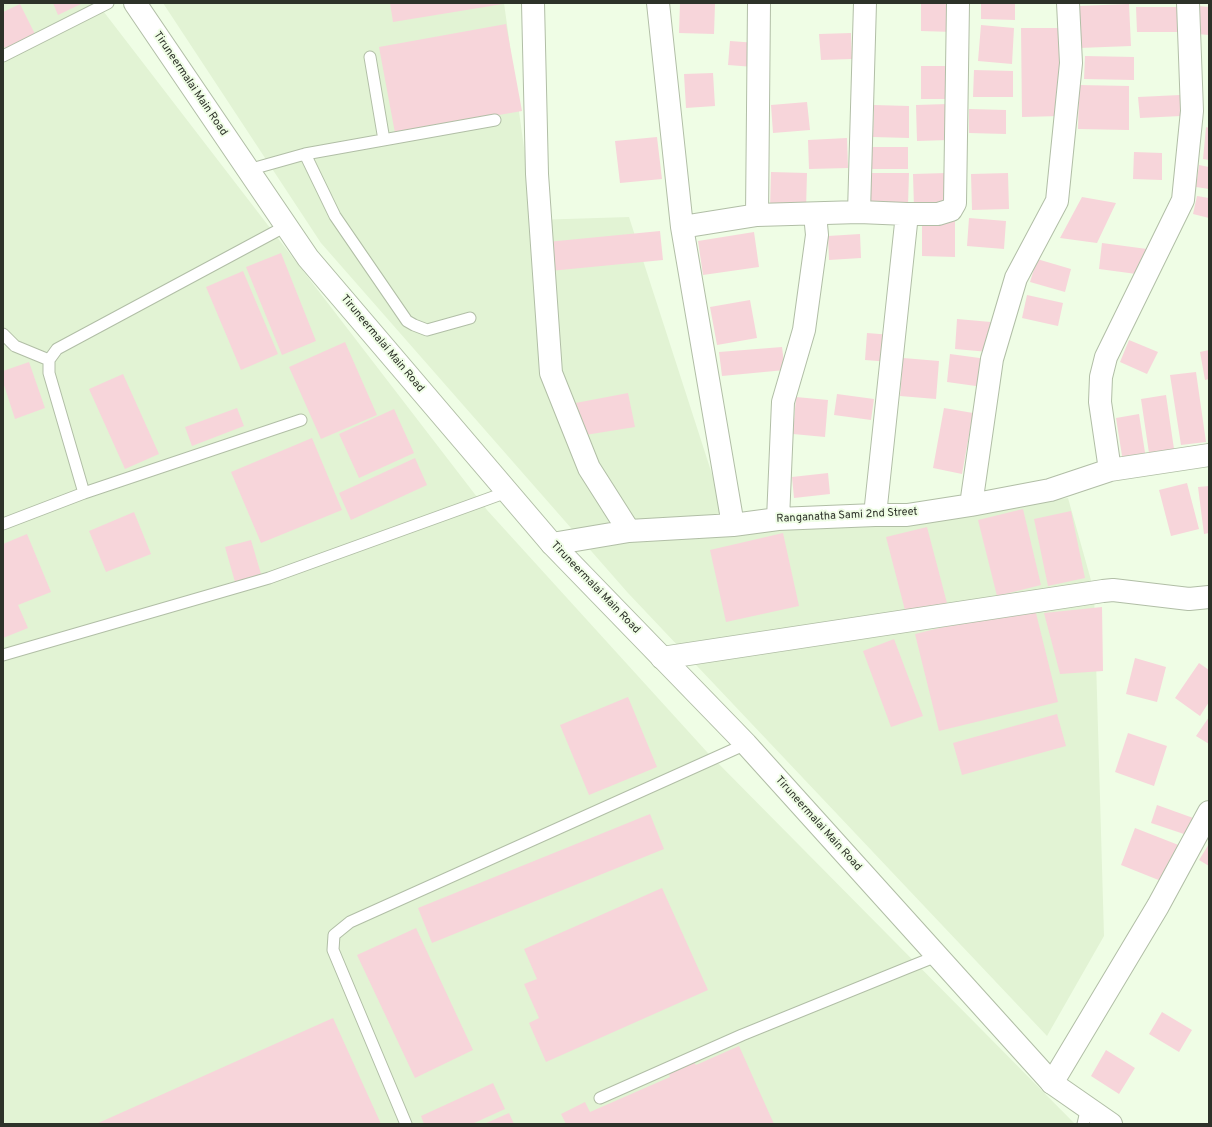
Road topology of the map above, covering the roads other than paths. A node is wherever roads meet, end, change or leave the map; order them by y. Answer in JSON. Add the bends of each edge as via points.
{"nodes":[{"id":1,"x":108,"y":3,"type":"edge"},
{"id":2,"x":135,"y":3,"type":"edge"},
{"id":3,"x":533,"y":3,"type":"edge"},
{"id":4,"x":658,"y":3,"type":"edge"},
{"id":5,"x":759,"y":3,"type":"edge"},
{"id":6,"x":864,"y":3,"type":"edge"},
{"id":7,"x":958,"y":3,"type":"edge"},
{"id":8,"x":1068,"y":3,"type":"edge"},
{"id":9,"x":1188,"y":3,"type":"edge"},
{"id":10,"x":3,"y":56,"type":"edge"},
{"id":11,"x":370,"y":57,"type":"dead end"},
{"id":12,"x":495,"y":120,"type":"dead end"},
{"id":13,"x":384,"y":140,"type":"junction"},
{"id":14,"x":305,"y":154,"type":"junction"},
{"id":15,"x":248,"y":170,"type":"junction"},
{"id":16,"x":859,"y":212,"type":"junction"},
{"id":17,"x":815,"y":214,"type":"junction"},
{"id":18,"x":907,"y":214,"type":"junction"},
{"id":19,"x":757,"y":215,"type":"junction"},
{"id":20,"x":286,"y":226,"type":"junction"},
{"id":21,"x":682,"y":227,"type":"junction"},
{"id":22,"x":470,"y":318,"type":"dead end"},
{"id":23,"x":3,"y":334,"type":"edge"},
{"id":24,"x":49,"y":360,"type":"junction"},
{"id":25,"x":301,"y":420,"type":"dead end"},
{"id":26,"x":1209,"y":455,"type":"edge"},
{"id":27,"x":1110,"y":470,"type":"junction"},
{"id":28,"x":507,"y":492,"type":"junction"},
{"id":29,"x":84,"y":493,"type":"junction"},
{"id":30,"x":971,"y":505,"type":"junction"},
{"id":31,"x":875,"y":515,"type":"junction"},
{"id":32,"x":778,"y":519,"type":"junction"},
{"id":33,"x":3,"y":524,"type":"edge"},
{"id":34,"x":733,"y":525,"type":"junction"},
{"id":35,"x":630,"y":530,"type":"junction"},
{"id":36,"x":552,"y":544,"type":"junction"},
{"id":37,"x":1209,"y":597,"type":"edge"},
{"id":38,"x":3,"y":655,"type":"edge"},
{"id":39,"x":662,"y":658,"type":"junction"},
{"id":40,"x":746,"y":744,"type":"junction"},
{"id":41,"x":1209,"y":812,"type":"edge"},
{"id":42,"x":937,"y":956,"type":"junction"},
{"id":43,"x":1052,"y":1083,"type":"junction"},
{"id":44,"x":600,"y":1098,"type":"dead end"},
{"id":45,"x":1085,"y":1116,"type":"edge"},
{"id":46,"x":406,"y":1124,"type":"edge"},
{"id":47,"x":1111,"y":1124,"type":"edge"}],
"edges":[{"from":1,"to":10,"type":"lane"},
{"from":2,"to":15,"type":"street","name":"Tiruneermalai Main Road"},
{"from":3,"to":35,"type":"street","via":[[537,174],[551,373],[589,468]]},
{"from":4,"to":21,"type":"street"},
{"from":5,"to":19,"type":"street"},
{"from":6,"to":16,"type":"street"},
{"from":7,"to":18,"type":"street","via":[[955,203],[951,210],[938,214]]},
{"from":8,"to":30,"type":"street","via":[[1071,63],[1058,201],[1016,278],[992,359]]},
{"from":9,"to":27,"type":"street","via":[[1192,111],[1183,200],[1106,357],[1101,377],[1100,402]]},
{"from":11,"to":13,"type":"lane"},
{"from":12,"to":13,"type":"lane"},
{"from":13,"to":14,"type":"lane"},
{"from":14,"to":15,"type":"lane"},
{"from":14,"to":22,"type":"lane","via":[[335,216],[407,321],[427,330]]},
{"from":15,"to":20,"type":"street","name":"Tiruneermalai Main Road"},
{"from":16,"to":17,"type":"street"},
{"from":16,"to":18,"type":"street"},
{"from":17,"to":19,"type":"street"},
{"from":17,"to":32,"type":"street","via":[[817,235],[804,330],[783,402]]},
{"from":18,"to":31,"type":"street"},
{"from":19,"to":21,"type":"street"},
{"from":20,"to":24,"type":"lane","via":[[57,348]]},
{"from":20,"to":28,"type":"street","name":"Tiruneermalai Main Road","via":[[308,258]]},
{"from":21,"to":34,"type":"street"},
{"from":23,"to":24,"type":"lane","via":[[15,346]]},
{"from":24,"to":29,"type":"lane","via":[[49,373]]},
{"from":25,"to":29,"type":"lane"},
{"from":26,"to":27,"type":"street","name":"Ranganatha Sami 2nd Street"},
{"from":27,"to":30,"type":"street","name":"Ranganatha Sami 2nd Street","via":[[1050,490]]},
{"from":28,"to":36,"type":"street","name":"Tiruneermalai Main Road"},
{"from":28,"to":38,"type":"lane","via":[[269,578]]},
{"from":29,"to":33,"type":"lane"},
{"from":30,"to":31,"type":"street","name":"Ranganatha Sami 2nd Street","via":[[907,515]]},
{"from":31,"to":32,"type":"street","name":"Ranganatha Sami 2nd Street"},
{"from":32,"to":34,"type":"street","name":"Ranganatha Sami 2nd Street"},
{"from":34,"to":35,"type":"street","name":"Ranganatha Sami 2nd Street"},
{"from":35,"to":36,"type":"street","name":"Ranganatha Sami 2nd Street"},
{"from":36,"to":39,"type":"street","name":"Tiruneermalai Main Road"},
{"from":37,"to":39,"type":"street","via":[[1189,599],[1103,591]]},
{"from":39,"to":40,"type":"street","name":"Tiruneermalai Main Road"},
{"from":40,"to":42,"type":"street","name":"Tiruneermalai Main Road"},
{"from":40,"to":46,"type":"lane","via":[[350,922],[334,935],[333,950]]},
{"from":41,"to":43,"type":"street","via":[[1158,906]]},
{"from":42,"to":43,"type":"street","name":"Tiruneermalai Main Road"},
{"from":42,"to":44,"type":"lane","via":[[749,1032]]},
{"from":43,"to":45,"type":"street","name":"Tiruneermalai Main Road"},
{"from":45,"to":47,"type":"street","name":"Tiruneermalai Main Road"}]}
